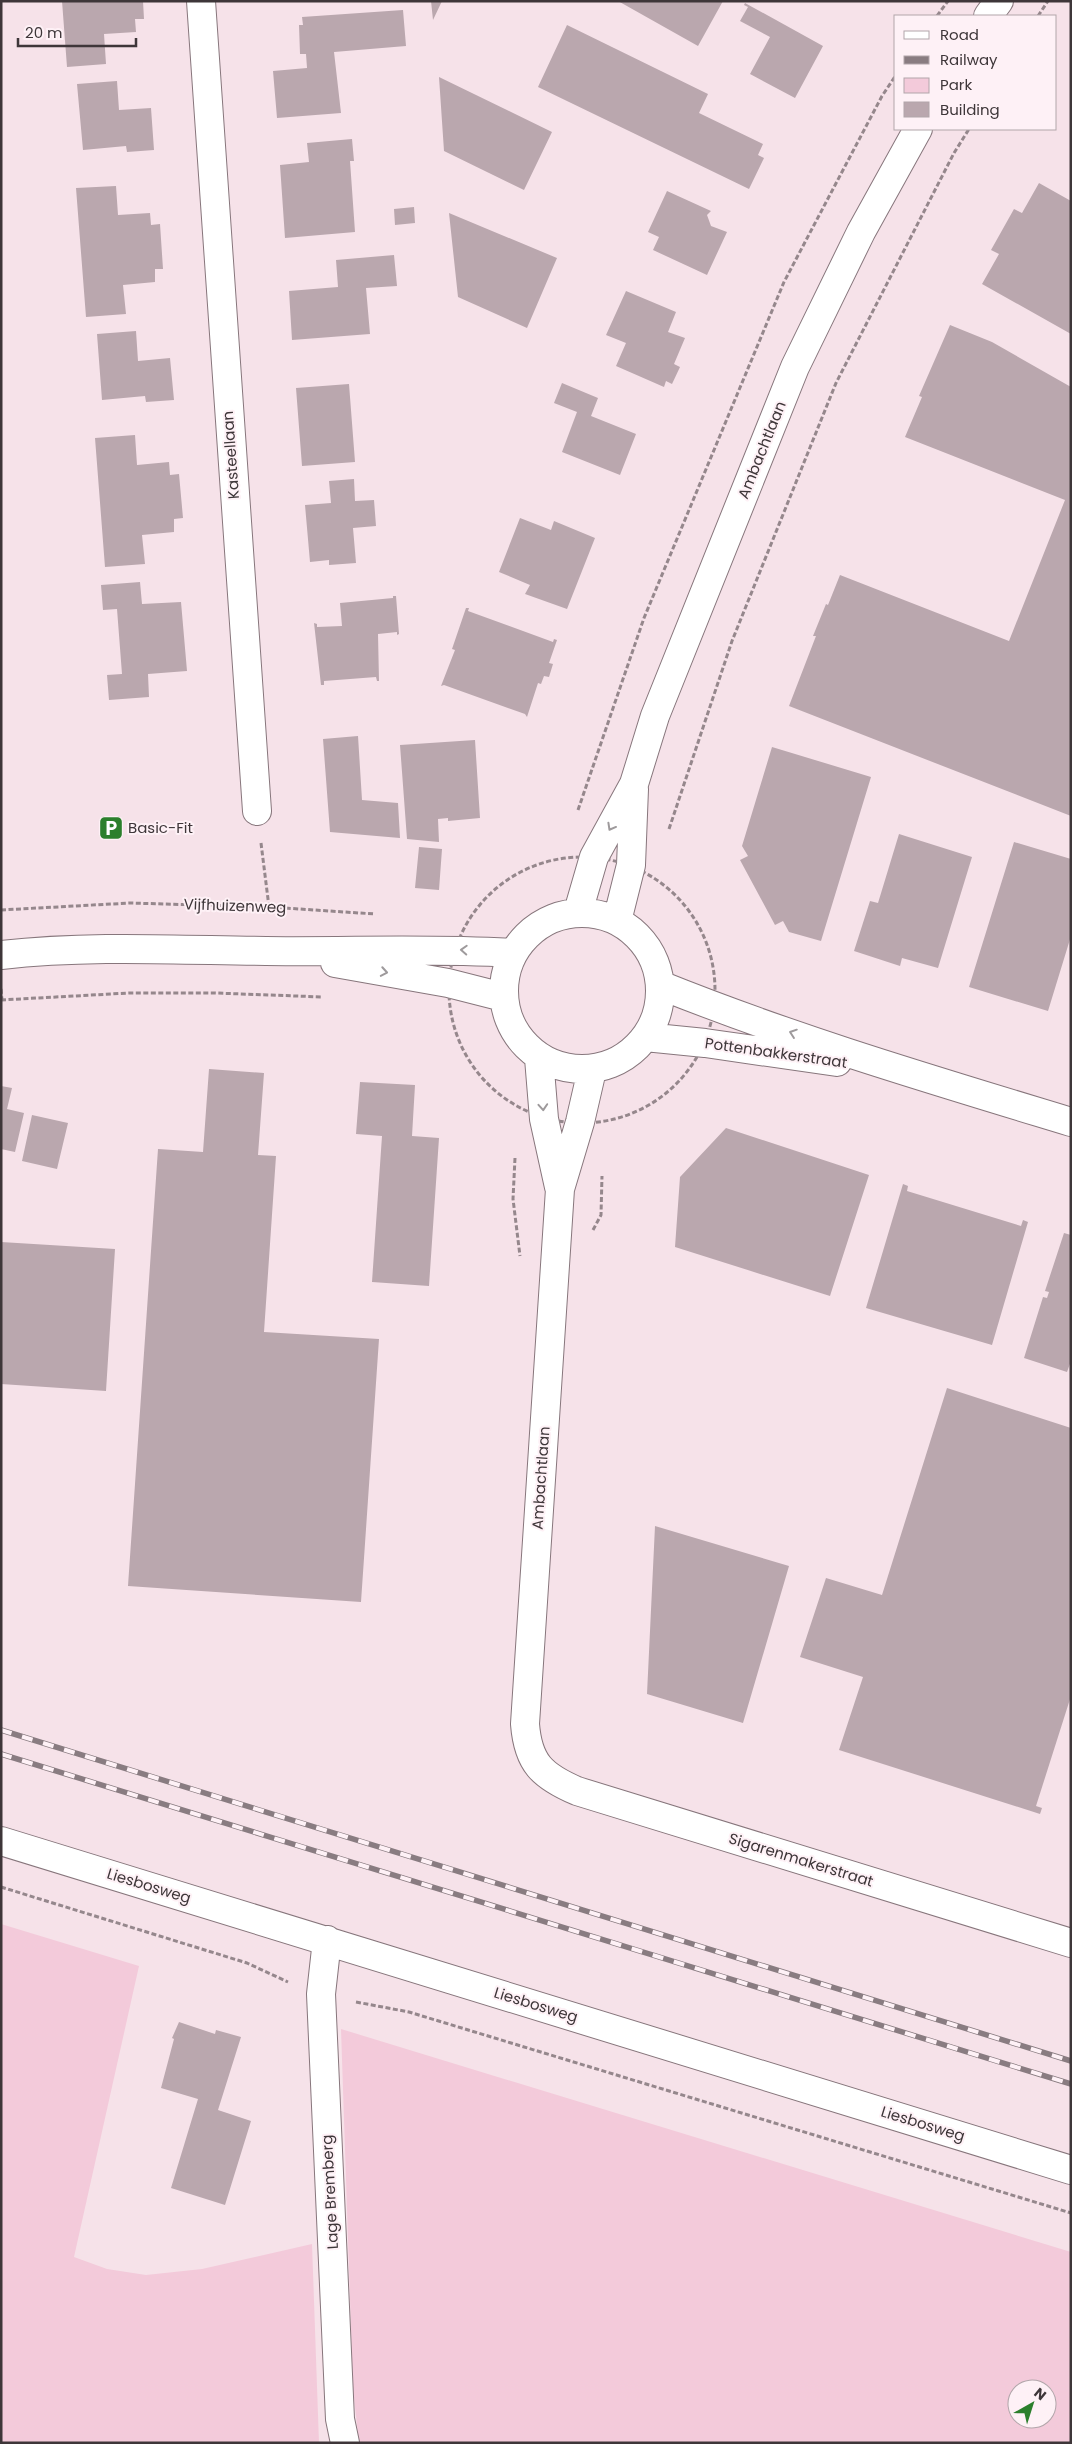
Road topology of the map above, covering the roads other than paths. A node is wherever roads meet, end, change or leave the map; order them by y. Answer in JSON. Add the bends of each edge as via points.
{"nodes":[{"id":1,"x":201,"y":1,"type":"edge"},
{"id":2,"x":999,"y":1,"type":"edge"},
{"id":3,"x":989,"y":15,"type":"edge"},
{"id":4,"x":917,"y":130,"type":"edge"},
{"id":5,"x":634,"y":784,"type":"junction"},
{"id":6,"x":257,"y":811,"type":"road end"},
{"id":7,"x":578,"y":912,"type":"junction"},
{"id":8,"x":618,"y":921,"type":"junction"},
{"id":9,"x":266,"y":951,"type":"junction"},
{"id":10,"x":513,"y":953,"type":"junction"},
{"id":11,"x":1,"y":955,"type":"edge"},
{"id":12,"x":660,"y":985,"type":"junction"},
{"id":13,"x":503,"y":997,"type":"junction"},
{"id":14,"x":645,"y":1038,"type":"junction"},
{"id":15,"x":539,"y":1058,"type":"junction"},
{"id":16,"x":592,"y":1070,"type":"junction"},
{"id":17,"x":906,"y":1072,"type":"junction"},
{"id":18,"x":1071,"y":1122,"type":"edge"},
{"id":19,"x":560,"y":1189,"type":"junction"},
{"id":20,"x":536,"y":1766,"type":"joint"},
{"id":21,"x":1,"y":1841,"type":"edge"},
{"id":22,"x":327,"y":1940,"type":"junction"},
{"id":23,"x":1071,"y":1943,"type":"edge"},
{"id":24,"x":1071,"y":2170,"type":"edge"},
{"id":25,"x":345,"y":2443,"type":"edge"}],
"edges":[{"from":1,"to":6,"type":"street","name":"Kasteellaan"},
{"from":2,"to":3,"type":"street"},
{"from":4,"to":5,"type":"street","name":"Ambachtlaan","via":[[795,367],[656,716]]},
{"from":5,"to":7,"type":"street","name":"Ambachtlaan","one_way":true,"via":[[594,857]]},
{"from":5,"to":8,"type":"street","name":"Ambachtlaan","via":[[631,865]]},
{"from":7,"to":8,"type":"street"},
{"from":7,"to":10,"type":"street","via":[[558,916],[540,925],[525,936]]},
{"from":8,"to":12,"type":"street","via":[[646,945]]},
{"from":10,"to":9,"type":"street","one_way":true,"via":[[454,950]]},
{"from":9,"to":11,"type":"street","via":[[153,948]]},
{"from":9,"to":13,"type":"street","one_way":true,"via":[[448,983]]},
{"from":10,"to":13,"type":"street","via":[[505,974]]},
{"from":12,"to":14,"type":"street","via":[[658,1010]]},
{"from":17,"to":12,"type":"street","name":"Pottenbakkerstraat","one_way":true,"via":[[714,1007]]},
{"from":13,"to":15,"type":"street","via":[[507,1018],[518,1039]]},
{"from":14,"to":16,"type":"street","via":[[623,1058]]},
{"from":14,"to":17,"type":"street","name":"Pottenbakkerstraat","via":[[704,1043]]},
{"from":15,"to":16,"type":"street","via":[[567,1069]]},
{"from":15,"to":19,"type":"street","name":"Ambachtlaan","one_way":true,"via":[[544,1119]]},
{"from":16,"to":19,"type":"street","name":"Ambachtlaan"},
{"from":17,"to":18,"type":"street","name":"Pottenbakkerstraat"},
{"from":19,"to":20,"type":"street","name":"Ambachtlaan","via":[[525,1724],[526,1744]]},
{"from":20,"to":23,"type":"street","name":"Sigarenmakerstraat","via":[[554,1781],[576,1791]]},
{"from":21,"to":22,"type":"street","name":"Liesbosweg"},
{"from":22,"to":24,"type":"street","name":"Liesbosweg"},
{"from":22,"to":25,"type":"street","name":"Lage Bremberg","via":[[321,1994],[340,2419]]}]}
